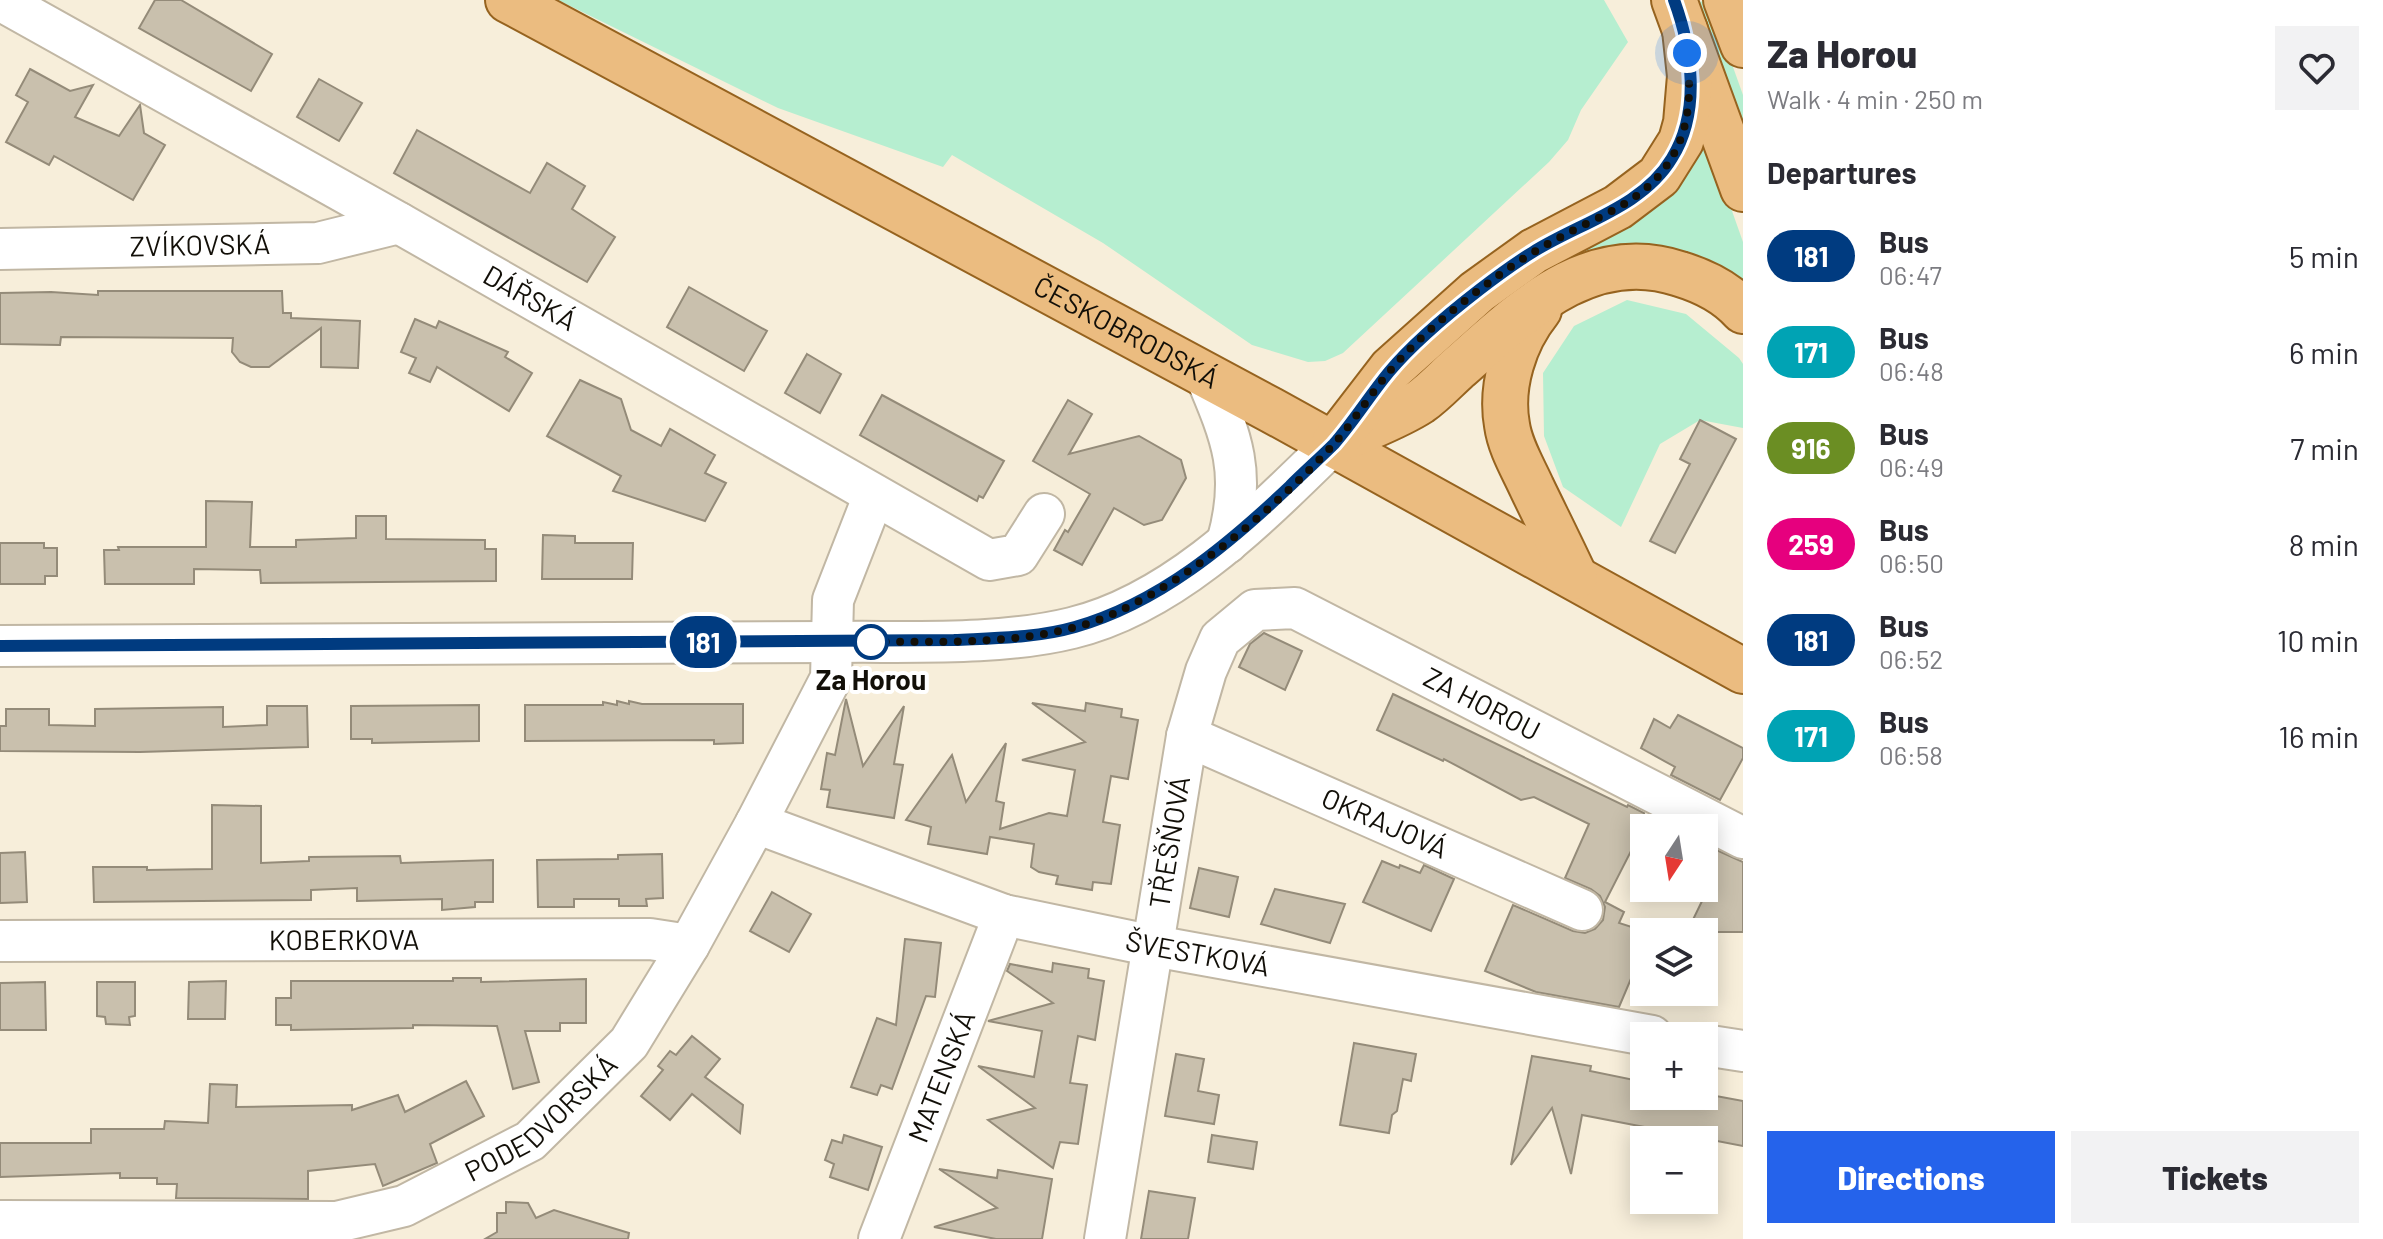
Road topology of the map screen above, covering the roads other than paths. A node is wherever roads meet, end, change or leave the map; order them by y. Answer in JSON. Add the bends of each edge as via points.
{"nodes":[{"id":1,"x":0,"y":0,"type":"edge"},
{"id":2,"x":508,"y":0,"type":"edge"},
{"id":3,"x":1726,"y":0,"type":"edge"},
{"id":4,"x":1679,"y":15,"type":"edge"},
{"id":5,"x":1743,"y":45,"type":"edge"},
{"id":6,"x":1743,"y":189,"type":"edge"},
{"id":7,"x":399,"y":223,"type":"junction"},
{"id":8,"x":0,"y":249,"type":"edge"},
{"id":9,"x":1561,"y":287,"type":"junction"},
{"id":10,"x":1743,"y":311,"type":"edge"},
{"id":11,"x":1205,"y":374,"type":"junction"},
{"id":12,"x":1334,"y":443,"type":"junction"},
{"id":13,"x":874,"y":495,"type":"junction"},
{"id":14,"x":1044,"y":514,"type":"dead end"},
{"id":15,"x":1227,"y":543,"type":"junction"},
{"id":16,"x":1575,"y":577,"type":"junction"},
{"id":17,"x":1220,"y":639,"type":"joint"},
{"id":18,"x":834,"y":642,"type":"junction"},
{"id":19,"x":0,"y":646,"type":"edge"},
{"id":20,"x":1743,"y":671,"type":"edge"},
{"id":21,"x":1187,"y":736,"type":"junction"},
{"id":22,"x":756,"y":823,"type":"junction"},
{"id":23,"x":1743,"y":838,"type":"edge"},
{"id":24,"x":1582,"y":910,"type":"dead end"},
{"id":25,"x":1004,"y":915,"type":"junction"},
{"id":26,"x":0,"y":941,"type":"edge"},
{"id":27,"x":689,"y":945,"type":"junction"},
{"id":28,"x":1154,"y":946,"type":"junction"},
{"id":29,"x":1630,"y":1032,"type":"edge"},
{"id":30,"x":1718,"y":1047,"type":"edge"},
{"id":31,"x":1743,"y":1051,"type":"edge"},
{"id":32,"x":0,"y":1221,"type":"edge"},
{"id":33,"x":348,"y":1230,"type":"edge"},
{"id":34,"x":879,"y":1239,"type":"edge"},
{"id":35,"x":1105,"y":1239,"type":"edge"}],
"edges":[{"from":1,"to":7,"type":"street","name":"DÁŘSKÁ"},
{"from":2,"to":11,"type":"main road","name":"ČESKOBRODSKÁ"},
{"from":3,"to":5,"type":"main road"},
{"from":4,"to":6,"type":"main road"},
{"from":4,"to":12,"type":"main road","via":[[1690,76],[1686,123],[1677,150],[1659,176],[1477,292],[1391,369]]},
{"from":7,"to":8,"type":"street","name":"ZVÍKOVSKÁ","via":[[318,243]]},
{"from":7,"to":13,"type":"street","name":"DÁŘSKÁ"},
{"from":9,"to":10,"type":"main road","via":[[1600,270],[1648,266],[1693,278]]},
{"from":9,"to":12,"type":"main road","via":[[1420,401]]},
{"from":9,"to":16,"type":"main road","via":[[1524,333],[1509,371],[1505,407],[1510,437]]},
{"from":11,"to":12,"type":"main road","name":"ČESKOBRODSKÁ"},
{"from":11,"to":15,"type":"street","via":[[1236,464]]},
{"from":12,"to":15,"type":"street"},
{"from":12,"to":16,"type":"main road","name":"ČESKOBRODSKÁ"},
{"from":13,"to":14,"type":"street","name":"DÁŘSKÁ","via":[[989,560],[1018,555]]},
{"from":13,"to":18,"type":"street","name":"PODEDVORSKÁ","via":[[833,600]]},
{"from":15,"to":18,"type":"street","via":[[1148,598],[1072,628],[954,640]]},
{"from":16,"to":20,"type":"main road","name":"ČESKOBRODSKÁ"},
{"from":17,"to":21,"type":"street","name":"TŘEŠŇOVÁ"},
{"from":17,"to":23,"type":"street","name":"ZA HOROU","via":[[1255,610],[1295,608]]},
{"from":18,"to":19,"type":"street"},
{"from":18,"to":22,"type":"street","name":"PODEDVORSKÁ","via":[[831,678]]},
{"from":21,"to":24,"type":"street","name":"OKRAJOVÁ"},
{"from":21,"to":28,"type":"street","name":"TŘEŠŇOVÁ"},
{"from":22,"to":25,"type":"street","name":"ŠVESTKOVÁ"},
{"from":22,"to":27,"type":"street","name":"PODEDVORSKÁ"},
{"from":25,"to":28,"type":"street","name":"ŠVESTKOVÁ"},
{"from":25,"to":34,"type":"street","name":"MATENSKÁ"},
{"from":26,"to":27,"type":"street","name":"KOBERKOVA","via":[[650,939]]},
{"from":27,"to":33,"type":"street","name":"PODEDVORSKÁ","via":[[629,1043],[530,1141]]},
{"from":28,"to":29,"type":"street","name":"ŠVESTKOVÁ"},
{"from":28,"to":35,"type":"street","name":"TŘEŠŇOVÁ"},
{"from":30,"to":31,"type":"street"},
{"from":32,"to":33,"type":"street","name":"PODEDVORSKÁ"}]}
